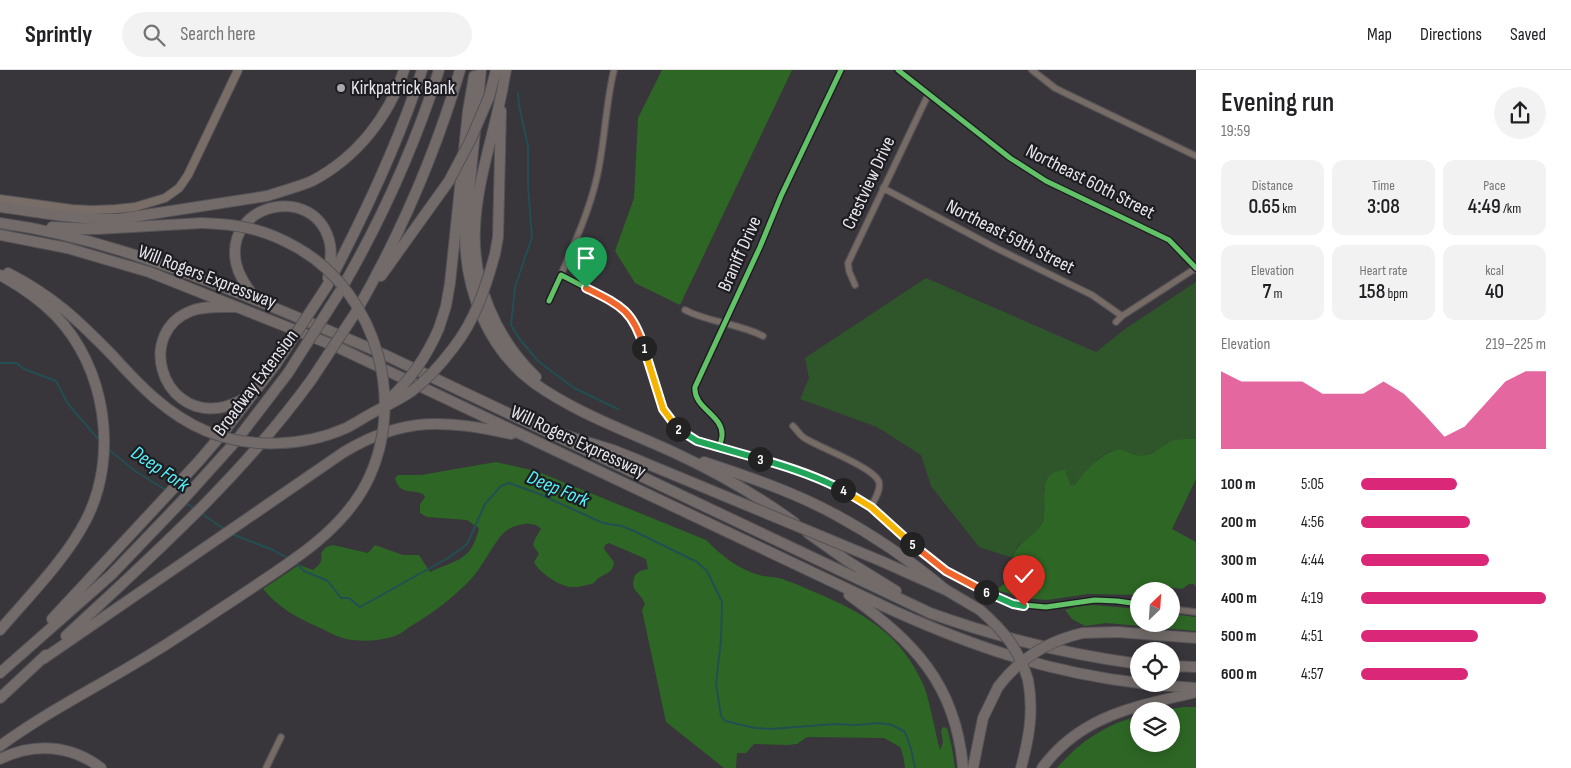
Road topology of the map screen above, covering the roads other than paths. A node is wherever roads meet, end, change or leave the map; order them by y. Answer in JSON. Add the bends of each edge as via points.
{"nodes":[{"id":1,"x":238,"y":70,"type":"edge"},
{"id":2,"x":404,"y":70,"type":"edge"},
{"id":3,"x":439,"y":70,"type":"edge"},
{"id":4,"x":460,"y":70,"type":"edge"},
{"id":5,"x":476,"y":70,"type":"edge"},
{"id":6,"x":481,"y":70,"type":"edge"},
{"id":7,"x":496,"y":70,"type":"edge"},
{"id":8,"x":506,"y":70,"type":"edge"},
{"id":9,"x":614,"y":70,"type":"edge"},
{"id":10,"x":841,"y":70,"type":"edge"},
{"id":11,"x":898,"y":70,"type":"edge"},
{"id":12,"x":1032,"y":70,"type":"edge"},
{"id":13,"x":422,"y":71,"type":"edge"},
{"id":14,"x":928,"y":95,"type":"junction"},
{"id":15,"x":501,"y":97,"type":"junction"},
{"id":16,"x":1196,"y":156,"type":"edge"},
{"id":17,"x":883,"y":188,"type":"junction"},
{"id":18,"x":0,"y":199,"type":"edge"},
{"id":19,"x":0,"y":207,"type":"edge"},
{"id":20,"x":0,"y":222,"type":"edge"},
{"id":21,"x":16,"y":225,"type":"junction"},
{"id":22,"x":0,"y":236,"type":"edge"},
{"id":23,"x":1196,"y":268,"type":"edge"},
{"id":24,"x":0,"y":270,"type":"edge"},
{"id":25,"x":0,"y":275,"type":"edge"},
{"id":26,"x":561,"y":275,"type":"junction"},
{"id":27,"x":855,"y":285,"type":"dead end"},
{"id":28,"x":327,"y":286,"type":"junction"},
{"id":29,"x":256,"y":300,"type":"junction"},
{"id":30,"x":549,"y":301,"type":"dead end"},
{"id":31,"x":239,"y":307,"type":"junction"},
{"id":32,"x":685,"y":310,"type":"dead end"},
{"id":33,"x":356,"y":312,"type":"junction"},
{"id":34,"x":1122,"y":316,"type":"junction"},
{"id":35,"x":1116,"y":322,"type":"dead end"},
{"id":36,"x":726,"y":324,"type":"junction"},
{"id":37,"x":763,"y":336,"type":"dead end"},
{"id":38,"x":254,"y":394,"type":"junction"},
{"id":39,"x":561,"y":400,"type":"junction"},
{"id":40,"x":366,"y":416,"type":"junction"},
{"id":41,"x":532,"y":425,"type":"junction"},
{"id":42,"x":793,"y":426,"type":"dead end"},
{"id":43,"x":529,"y":438,"type":"junction"},
{"id":44,"x":719,"y":447,"type":"junction"},
{"id":45,"x":675,"y":453,"type":"junction"},
{"id":46,"x":871,"y":507,"type":"junction"},
{"id":47,"x":826,"y":578,"type":"junction"},
{"id":48,"x":946,"y":590,"type":"junction"},
{"id":49,"x":1130,"y":603,"type":"edge"},
{"id":50,"x":1180,"y":609,"type":"edge"},
{"id":51,"x":930,"y":612,"type":"junction"},
{"id":52,"x":1196,"y":612,"type":"edge"},
{"id":53,"x":0,"y":630,"type":"edge"},
{"id":54,"x":1196,"y":638,"type":"edge"},
{"id":55,"x":16,"y":658,"type":"junction"},
{"id":56,"x":43,"y":658,"type":"junction"},
{"id":57,"x":1130,"y":663,"type":"edge"},
{"id":58,"x":1180,"y":666,"type":"edge"},
{"id":59,"x":1196,"y":667,"type":"edge"},
{"id":60,"x":0,"y":673,"type":"edge"},
{"id":61,"x":1130,"y":682,"type":"edge"},
{"id":62,"x":1180,"y":687,"type":"edge"},
{"id":63,"x":1196,"y":688,"type":"edge"},
{"id":64,"x":1196,"y":692,"type":"edge"},
{"id":65,"x":0,"y":698,"type":"edge"},
{"id":66,"x":281,"y":737,"type":"dead end"},
{"id":67,"x":0,"y":746,"type":"edge"},
{"id":68,"x":0,"y":759,"type":"edge"},
{"id":69,"x":101,"y":768,"type":"edge"},
{"id":70,"x":266,"y":768,"type":"edge"},
{"id":71,"x":964,"y":768,"type":"edge"},
{"id":72,"x":974,"y":768,"type":"edge"},
{"id":73,"x":1021,"y":768,"type":"edge"},
{"id":74,"x":1042,"y":768,"type":"edge"}],
"edges":[{"from":1,"to":18,"type":"street","via":[[188,175],[179,188],[165,198],[116,209],[72,209]]},
{"from":2,"to":19,"type":"highway","via":[[386,112],[361,143],[331,169],[289,190],[119,219],[73,218]]},
{"from":3,"to":55,"type":"highway","name":"Broadway Extension","bridge":true,"via":[[420,126],[372,234],[288,373],[210,470],[110,575]]},
{"from":4,"to":33,"type":"highway","via":[[417,192]]},
{"from":5,"to":40,"type":"highway","bridge":true,"via":[[468,111],[450,283],[440,328],[411,376]]},
{"from":6,"to":39,"type":"highway","via":[[465,233],[470,282],[480,314],[503,351],[534,383]]},
{"from":7,"to":33,"type":"highway","bridge":true,"via":[[489,97],[470,141],[448,181]]},
{"from":8,"to":15,"type":"highway"},
{"from":9,"to":26,"type":"street","via":[[597,180],[583,224]]},
{"from":10,"to":36,"type":"street","name":"Braniff Drive","via":[[781,196]]},
{"from":11,"to":14,"type":"street","name":"Northeast 60th Street"},
{"from":12,"to":16,"type":"street","via":[[1065,94]]},
{"from":13,"to":28,"type":"highway","via":[[383,174]]},
{"from":14,"to":17,"type":"street","name":"Crestview Drive"},
{"from":14,"to":23,"type":"street","name":"Northeast 60th Street","via":[[1010,158],[1046,181],[1169,240]]},
{"from":15,"to":39,"type":"highway","via":[[478,198],[476,262],[488,306],[504,337],[523,364]]},
{"from":15,"to":40,"type":"highway","bridge":true,"via":[[498,237],[487,283],[477,307],[455,346],[437,368],[417,387]]},
{"from":17,"to":27,"type":"street","name":"Crestview Drive","via":[[848,263]]},
{"from":17,"to":34,"type":"street","name":"Northeast 59th Street","via":[[1092,295]]},
{"from":20,"to":21,"type":"highway","name":"Will Rogers Expressway"},
{"from":21,"to":29,"type":"highway","name":"Will Rogers Expressway","via":[[126,250]]},
{"from":21,"to":67,"type":"highway","bridge":true,"via":[[98,229],[233,224],[277,237],[297,247],[337,280],[366,322],[381,361],[384,424],[380,447],[363,490],[326,534],[154,652],[21,730]]},
{"from":22,"to":31,"type":"highway","name":"Will Rogers Expressway","via":[[66,248],[122,263]]},
{"from":23,"to":34,"type":"street"},
{"from":24,"to":40,"type":"highway","bridge":true,"via":[[26,282],[61,306],[149,394],[167,409],[207,431],[263,443],[303,441],[340,430]]},
{"from":25,"to":53,"type":"highway","via":[[33,296],[55,316],[81,353],[96,386],[104,433],[98,488],[87,518],[72,544]]},
{"from":26,"to":30,"type":"street"},
{"from":26,"to":44,"type":"street","via":[[616,303],[629,314],[639,330],[663,409],[676,427],[697,441]]},
{"from":28,"to":29,"type":"highway","via":[[331,250],[328,236],[320,223],[296,208],[270,208],[247,222],[236,244],[238,272]]},
{"from":28,"to":38,"type":"highway","bridge":true},
{"from":29,"to":41,"type":"highway","name":"Will Rogers Expressway","via":[[383,354]]},
{"from":31,"to":38,"type":"highway","via":[[204,307],[175,321],[165,336],[160,353],[162,369],[174,393],[200,407],[223,407]]},
{"from":31,"to":43,"type":"highway","name":"Will Rogers Expressway","via":[[348,352]]},
{"from":32,"to":36,"type":"street"},
{"from":33,"to":56,"type":"highway","bridge":true,"via":[[312,379],[226,483]]},
{"from":34,"to":35,"type":"street"},
{"from":36,"to":37,"type":"street","via":[[748,328]]},
{"from":36,"to":44,"type":"street","name":"Braniff Drive","via":[[695,387],[701,404],[720,425]]},
{"from":38,"to":55,"type":"highway","via":[[199,461]]},
{"from":39,"to":45,"type":"highway"},
{"from":41,"to":48,"type":"highway","bridge":true,"via":[[613,450]]},
{"from":41,"to":51,"type":"highway","name":"Will Rogers Expressway"},
{"from":42,"to":46,"type":"street","via":[[802,437],[843,457],[877,479],[879,491]]},
{"from":43,"to":47,"type":"highway","name":"Will Rogers Expressway"},
{"from":43,"to":56,"type":"highway","via":[[458,424],[428,424],[402,428],[356,445]]},
{"from":44,"to":46,"type":"street","via":[[818,477]]},
{"from":45,"to":48,"type":"highway","via":[[783,490],[835,514],[914,564]]},
{"from":45,"to":51,"type":"highway","via":[[750,492],[846,560]]},
{"from":46,"to":49,"type":"street","via":[[946,571],[1013,604],[1046,607],[1096,600]]},
{"from":47,"to":61,"type":"highway","name":"Will Rogers Expressway","via":[[924,624],[1007,656],[1064,671]]},
{"from":47,"to":71,"type":"highway","via":[[882,619],[920,656],[952,712]]},
{"from":48,"to":73,"type":"highway","bridge":true,"via":[[980,610],[1009,638],[1020,656],[1032,701]]},
{"from":50,"to":52,"type":"street"},
{"from":51,"to":57,"type":"highway","name":"Will Rogers Expressway","via":[[1028,644]]},
{"from":54,"to":72,"type":"highway","bridge":true,"via":[[1083,633],[1055,641],[1034,652],[998,687],[983,718]]},
{"from":55,"to":60,"type":"highway"},
{"from":56,"to":65,"type":"highway"},
{"from":58,"to":59,"type":"highway"},
{"from":62,"to":63,"type":"highway"},
{"from":64,"to":74,"type":"highway","via":[[1132,707],[1097,722],[1067,742]]},
{"from":66,"to":70,"type":"street"},
{"from":68,"to":69,"type":"highway","via":[[30,749],[53,748],[79,755]]}]}
